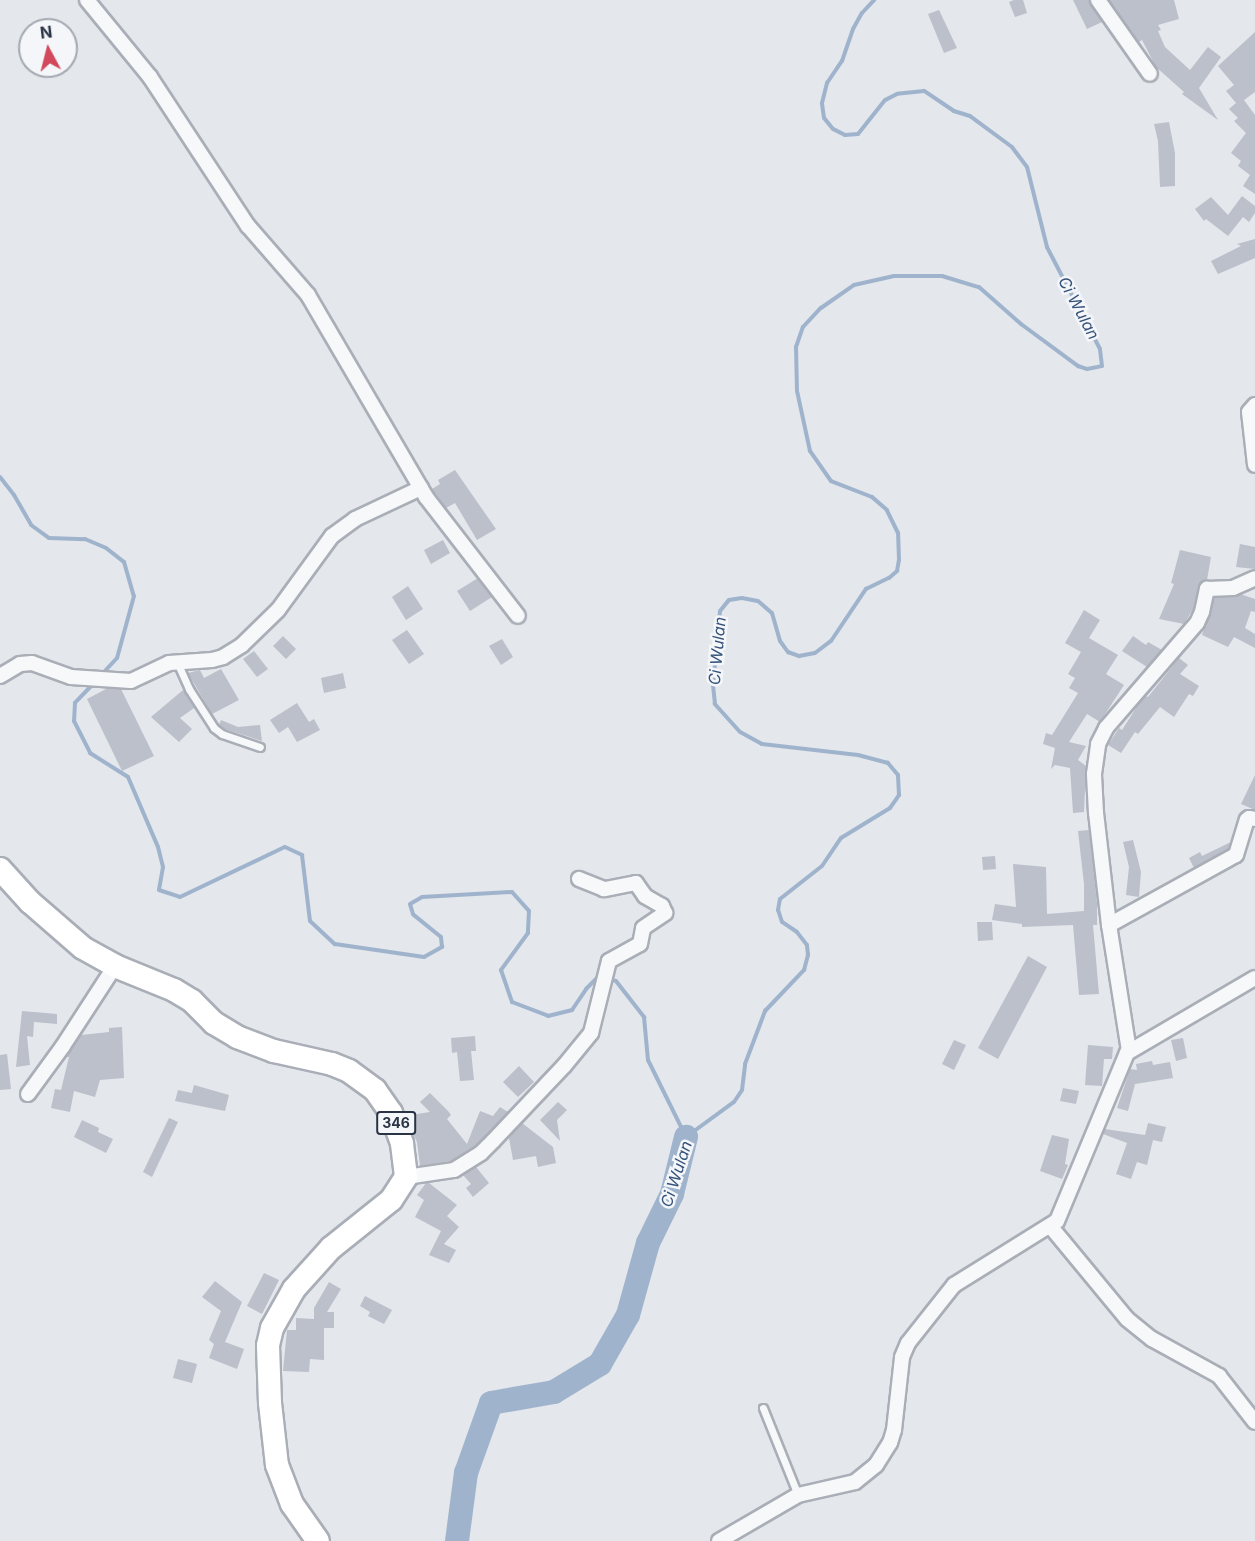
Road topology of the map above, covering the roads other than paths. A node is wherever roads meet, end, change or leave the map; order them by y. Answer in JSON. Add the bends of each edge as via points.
{"nodes":[{"id":1,"x":87,"y":0,"type":"edge"},
{"id":2,"x":1098,"y":0,"type":"edge"},
{"id":3,"x":1150,"y":74,"type":"dead end"},
{"id":4,"x":1255,"y":405,"type":"edge"},
{"id":5,"x":1255,"y":465,"type":"edge"},
{"id":6,"x":421,"y":488,"type":"junction"},
{"id":7,"x":1255,"y":578,"type":"edge"},
{"id":8,"x":518,"y":616,"type":"dead end"},
{"id":9,"x":177,"y":662,"type":"junction"},
{"id":10,"x":0,"y":676,"type":"edge"},
{"id":11,"x":260,"y":747,"type":"dead end"},
{"id":12,"x":1255,"y":819,"type":"edge"},
{"id":13,"x":0,"y":869,"type":"edge"},
{"id":14,"x":579,"y":879,"type":"dead end"},
{"id":15,"x":1109,"y":925,"type":"junction"},
{"id":16,"x":116,"y":966,"type":"junction"},
{"id":17,"x":1255,"y":978,"type":"edge"},
{"id":18,"x":1129,"y":1051,"type":"junction"},
{"id":19,"x":28,"y":1094,"type":"dead end"},
{"id":20,"x":406,"y":1177,"type":"junction"},
{"id":21,"x":1051,"y":1227,"type":"junction"},
{"id":22,"x":763,"y":1408,"type":"dead end"},
{"id":23,"x":1255,"y":1422,"type":"edge"},
{"id":24,"x":798,"y":1495,"type":"junction"},
{"id":25,"x":318,"y":1541,"type":"edge"},
{"id":26,"x":719,"y":1541,"type":"edge"}],
"edges":[{"from":1,"to":6,"type":"street","via":[[150,77],[248,226],[308,295]]},
{"from":2,"to":3,"type":"street"},
{"from":4,"to":5,"type":"street","via":[[1249,416]]},
{"from":6,"to":8,"type":"street"},
{"from":6,"to":9,"type":"street","via":[[355,519],[332,536],[278,610],[234,651],[212,660]]},
{"from":7,"to":15,"type":"street","via":[[1233,588],[1207,590],[1197,622],[1101,736],[1094,774]]},
{"from":9,"to":10,"type":"street","via":[[131,681],[86,680],[32,663],[14,667]]},
{"from":9,"to":11,"type":"lane","via":[[189,689],[218,732]]},
{"from":12,"to":15,"type":"street","via":[[1247,820],[1236,855]]},
{"from":13,"to":16,"type":"main road","number":"346","via":[[70,939]]},
{"from":14,"to":20,"type":"street","via":[[604,889],[636,883],[645,896],[665,908],[663,915],[643,928],[640,944],[612,959],[594,1026],[582,1046],[481,1153],[454,1170]]},
{"from":15,"to":18,"type":"street"},
{"from":16,"to":19,"type":"street"},
{"from":16,"to":20,"type":"main road","number":"346","via":[[174,990],[237,1038],[332,1064],[367,1082],[398,1127]]},
{"from":17,"to":18,"type":"street"},
{"from":18,"to":21,"type":"street","via":[[1063,1210]]},
{"from":20,"to":25,"type":"main road","via":[[381,1209],[315,1264],[281,1308],[270,1337],[270,1403],[277,1465],[292,1504]]},
{"from":21,"to":23,"type":"street","via":[[1126,1319],[1152,1339],[1219,1376]]},
{"from":21,"to":24,"type":"street","via":[[954,1285],[908,1343],[902,1357],[890,1443],[872,1470],[855,1482]]},
{"from":22,"to":24,"type":"lane"},
{"from":24,"to":26,"type":"street"}]}
